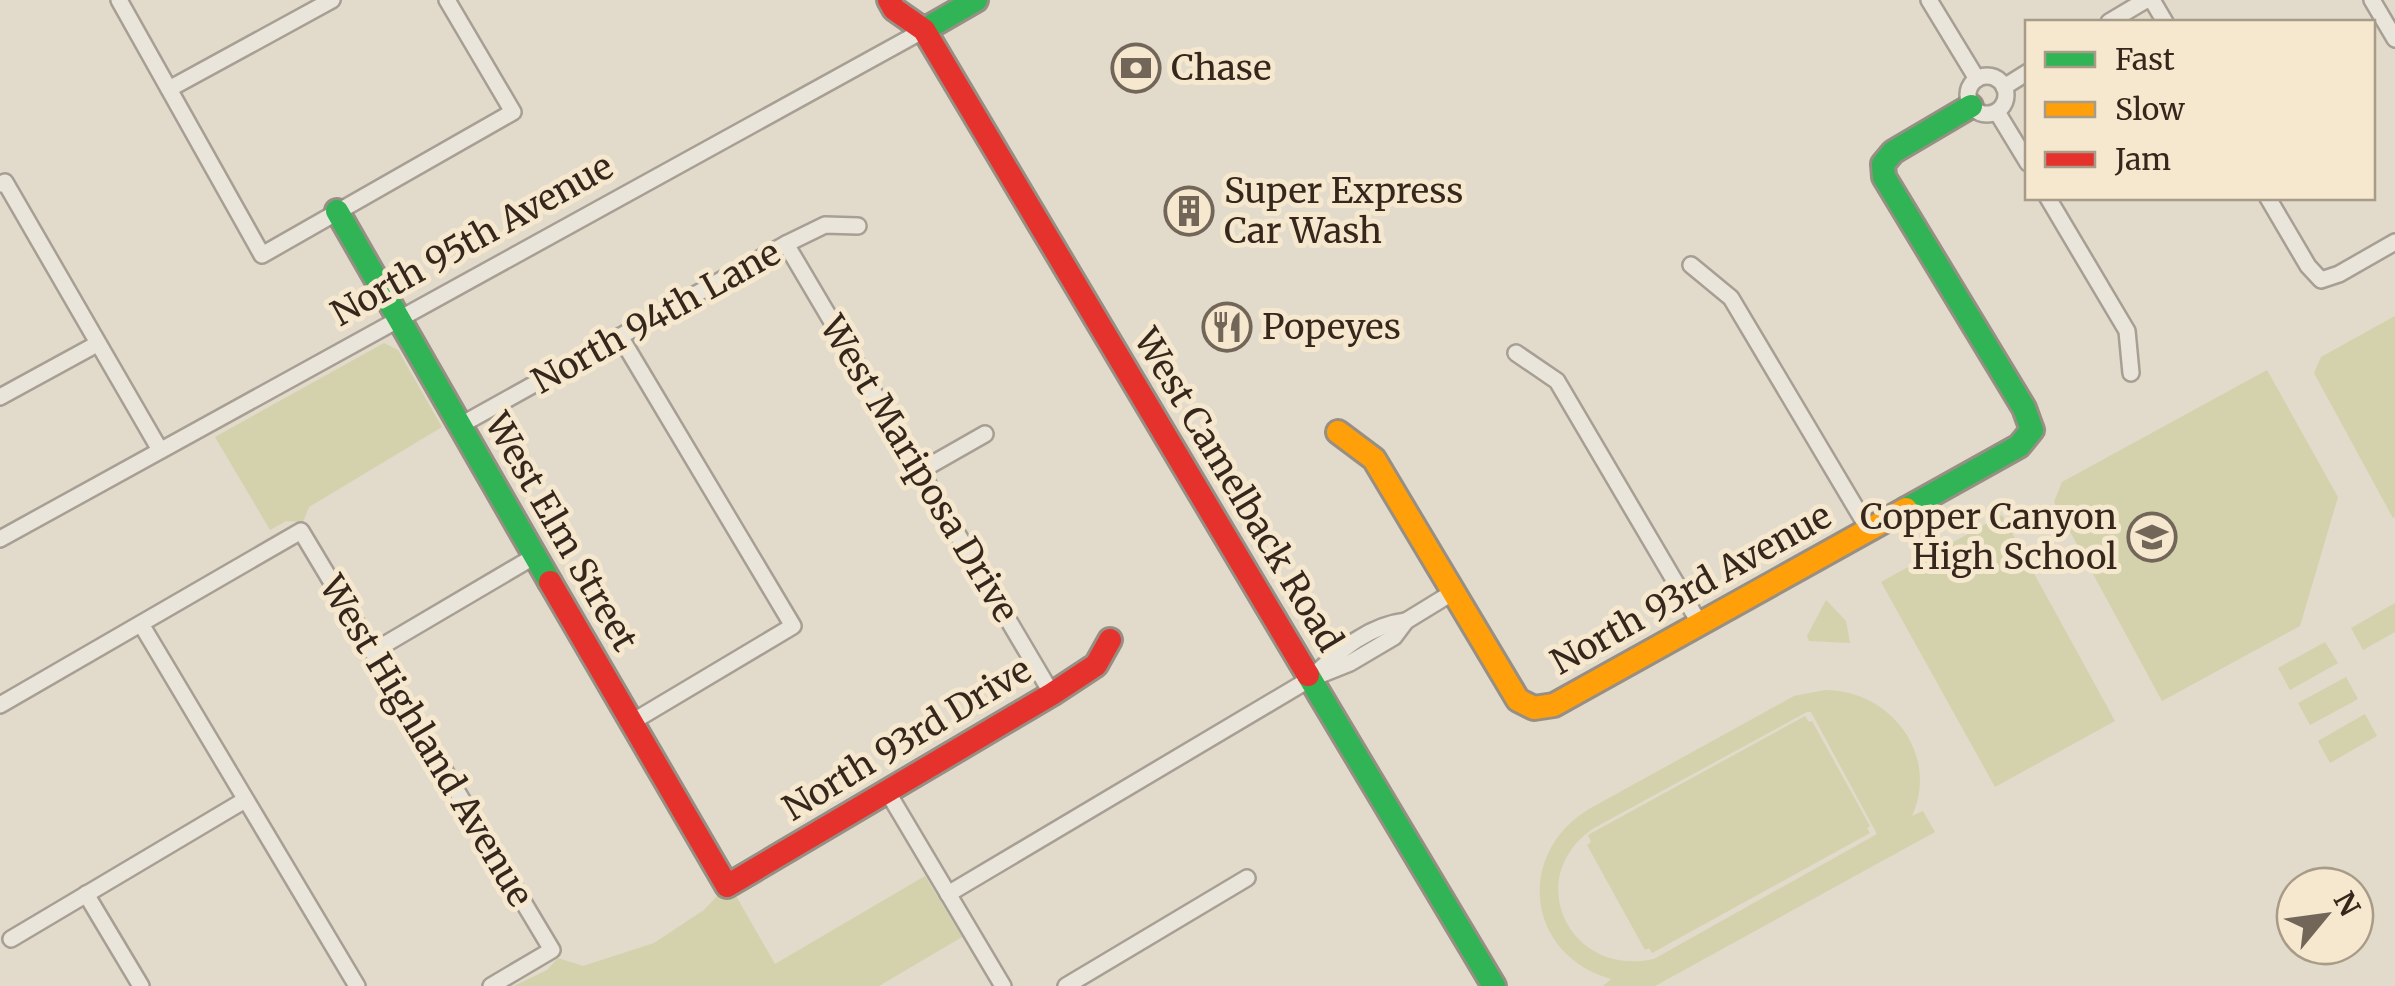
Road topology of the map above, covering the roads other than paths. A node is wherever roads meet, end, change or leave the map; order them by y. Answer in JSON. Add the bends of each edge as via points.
{"nodes":[{"id":1,"x":119,"y":0,"type":"edge"},
{"id":2,"x":332,"y":0,"type":"edge"},
{"id":3,"x":448,"y":0,"type":"edge"},
{"id":4,"x":889,"y":0,"type":"edge"},
{"id":5,"x":922,"y":0,"type":"edge"},
{"id":6,"x":976,"y":0,"type":"edge"},
{"id":7,"x":1929,"y":0,"type":"edge"},
{"id":8,"x":2149,"y":0,"type":"edge"},
{"id":9,"x":2372,"y":0,"type":"edge"},
{"id":10,"x":2113,"y":20,"type":"edge"},
{"id":11,"x":924,"y":30,"type":"junction"},
{"id":12,"x":2395,"y":39,"type":"edge"},
{"id":13,"x":2025,"y":74,"type":"edge"},
{"id":14,"x":1976,"y":79,"type":"junction"},
{"id":15,"x":2004,"y":86,"type":"junction"},
{"id":16,"x":169,"y":89,"type":"junction"},
{"id":17,"x":1971,"y":106,"type":"junction"},
{"id":18,"x":1997,"y":112,"type":"junction"},
{"id":19,"x":2025,"y":158,"type":"edge"},
{"id":20,"x":2,"y":183,"type":"edge"},
{"id":21,"x":2049,"y":200,"type":"edge"},
{"id":22,"x":2269,"y":200,"type":"edge"},
{"id":23,"x":337,"y":211,"type":"junction"},
{"id":24,"x":858,"y":226,"type":"dead end"},
{"id":25,"x":2395,"y":242,"type":"edge"},
{"id":26,"x":786,"y":244,"type":"junction"},
{"id":27,"x":1691,"y":265,"type":"dead end"},
{"id":28,"x":398,"y":321,"type":"junction"},
{"id":29,"x":621,"y":338,"type":"junction"},
{"id":30,"x":97,"y":344,"type":"junction"},
{"id":31,"x":1516,"y":353,"type":"dead end"},
{"id":32,"x":2131,"y":374,"type":"dead end"},
{"id":33,"x":0,"y":398,"type":"edge"},
{"id":34,"x":460,"y":426,"type":"junction"},
{"id":35,"x":1338,"y":432,"type":"dead end"},
{"id":36,"x":985,"y":434,"type":"dead end"},
{"id":37,"x":160,"y":450,"type":"junction"},
{"id":38,"x":920,"y":471,"type":"junction"},
{"id":39,"x":1869,"y":530,"type":"junction"},
{"id":40,"x":0,"y":538,"type":"edge"},
{"id":41,"x":536,"y":556,"type":"junction"},
{"id":42,"x":1455,"y":592,"type":"junction"},
{"id":43,"x":142,"y":624,"type":"junction"},
{"id":44,"x":1700,"y":624,"type":"junction"},
{"id":45,"x":1110,"y":640,"type":"dead end"},
{"id":46,"x":372,"y":652,"type":"junction"},
{"id":47,"x":1310,"y":679,"type":"junction"},
{"id":48,"x":1052,"y":694,"type":"junction"},
{"id":49,"x":0,"y":705,"type":"edge"},
{"id":50,"x":632,"y":722,"type":"junction"},
{"id":51,"x":887,"y":791,"type":"junction"},
{"id":52,"x":246,"y":800,"type":"junction"},
{"id":53,"x":1246,"y":878,"type":"dead end"},
{"id":54,"x":728,"y":886,"type":"joint"},
{"id":55,"x":86,"y":894,"type":"junction"},
{"id":56,"x":948,"y":894,"type":"junction"},
{"id":57,"x":11,"y":939,"type":"dead end"},
{"id":58,"x":141,"y":986,"type":"edge"},
{"id":59,"x":356,"y":986,"type":"edge"},
{"id":60,"x":490,"y":986,"type":"edge"},
{"id":61,"x":1003,"y":986,"type":"edge"},
{"id":62,"x":1066,"y":986,"type":"edge"},
{"id":63,"x":1494,"y":986,"type":"edge"}],
"edges":[{"from":1,"to":16,"type":"street"},
{"from":2,"to":16,"type":"street"},
{"from":3,"to":23,"type":"street","via":[[513,112]]},
{"from":4,"to":11,"type":"street","name":"West Camelback Road"},
{"from":5,"to":11,"type":"street","name":"West Camelback Road"},
{"from":6,"to":11,"type":"street","name":"North 95th Avenue"},
{"from":7,"to":14,"type":"street"},
{"from":8,"to":10,"type":"street"},
{"from":9,"to":12,"type":"street"},
{"from":11,"to":28,"type":"street","name":"North 95th Avenue"},
{"from":11,"to":47,"type":"street","name":"West Camelback Road"},
{"from":13,"to":15,"type":"street"},
{"from":14,"to":15,"type":"street","via":[[1992,77]]},
{"from":14,"to":17,"type":"street","via":[[1968,91]]},
{"from":15,"to":18,"type":"street"},
{"from":16,"to":23,"type":"street","via":[[262,255]]},
{"from":17,"to":18,"type":"street"},
{"from":17,"to":39,"type":"street","name":"North 93rd Avenue","via":[[1893,152],[1883,164],[1884,177],[2032,430],[2019,446]]},
{"from":18,"to":19,"type":"street"},
{"from":20,"to":30,"type":"street"},
{"from":21,"to":32,"type":"street","via":[[2127,331]]},
{"from":22,"to":25,"type":"street","via":[[2321,280]]},
{"from":23,"to":28,"type":"street","name":"West Elm Street"},
{"from":24,"to":26,"type":"street","name":"North 94th Lane","via":[[825,226]]},
{"from":26,"to":29,"type":"street","name":"North 94th Lane"},
{"from":26,"to":38,"type":"street","name":"West Mariposa Drive"},
{"from":27,"to":39,"type":"street","via":[[1731,298]]},
{"from":28,"to":34,"type":"street","name":"West Elm Street"},
{"from":28,"to":37,"type":"street","name":"North 95th Avenue"},
{"from":29,"to":34,"type":"street","name":"North 94th Lane"},
{"from":29,"to":50,"type":"street","via":[[793,626]]},
{"from":30,"to":33,"type":"street"},
{"from":30,"to":37,"type":"street"},
{"from":31,"to":44,"type":"street","via":[[1557,381]]},
{"from":34,"to":41,"type":"street","name":"West Elm Street"},
{"from":35,"to":42,"type":"street","via":[[1374,458]]},
{"from":36,"to":38,"type":"street"},
{"from":37,"to":40,"type":"street","name":"North 95th Avenue"},
{"from":38,"to":48,"type":"street","name":"West Mariposa Drive"},
{"from":39,"to":44,"type":"street","name":"North 93rd Avenue"},
{"from":41,"to":46,"type":"street"},
{"from":41,"to":50,"type":"street","name":"West Elm Street"},
{"from":42,"to":44,"type":"street","name":"North 93rd Avenue","via":[[1518,700],[1534,708],[1554,705]]},
{"from":42,"to":47,"type":"street","via":[[1406,621],[1394,637]]},
{"from":43,"to":46,"type":"street","name":"West Highland Avenue","via":[[301,531]]},
{"from":43,"to":49,"type":"street"},
{"from":43,"to":52,"type":"street"},
{"from":45,"to":48,"type":"street","name":"North 93rd Drive","via":[[1096,665]]},
{"from":46,"to":60,"type":"street","name":"West Highland Avenue","via":[[552,950]]},
{"from":47,"to":56,"type":"street"},
{"from":47,"to":63,"type":"street","name":"West Camelback Road"},
{"from":48,"to":51,"type":"street","name":"North 93rd Drive"},
{"from":50,"to":54,"type":"street","name":"West Elm Street"},
{"from":51,"to":54,"type":"street","name":"North 93rd Drive"},
{"from":51,"to":56,"type":"street"},
{"from":52,"to":55,"type":"street"},
{"from":52,"to":59,"type":"street"},
{"from":53,"to":62,"type":"street"},
{"from":55,"to":57,"type":"street"},
{"from":55,"to":58,"type":"street"},
{"from":56,"to":61,"type":"street"}]}
